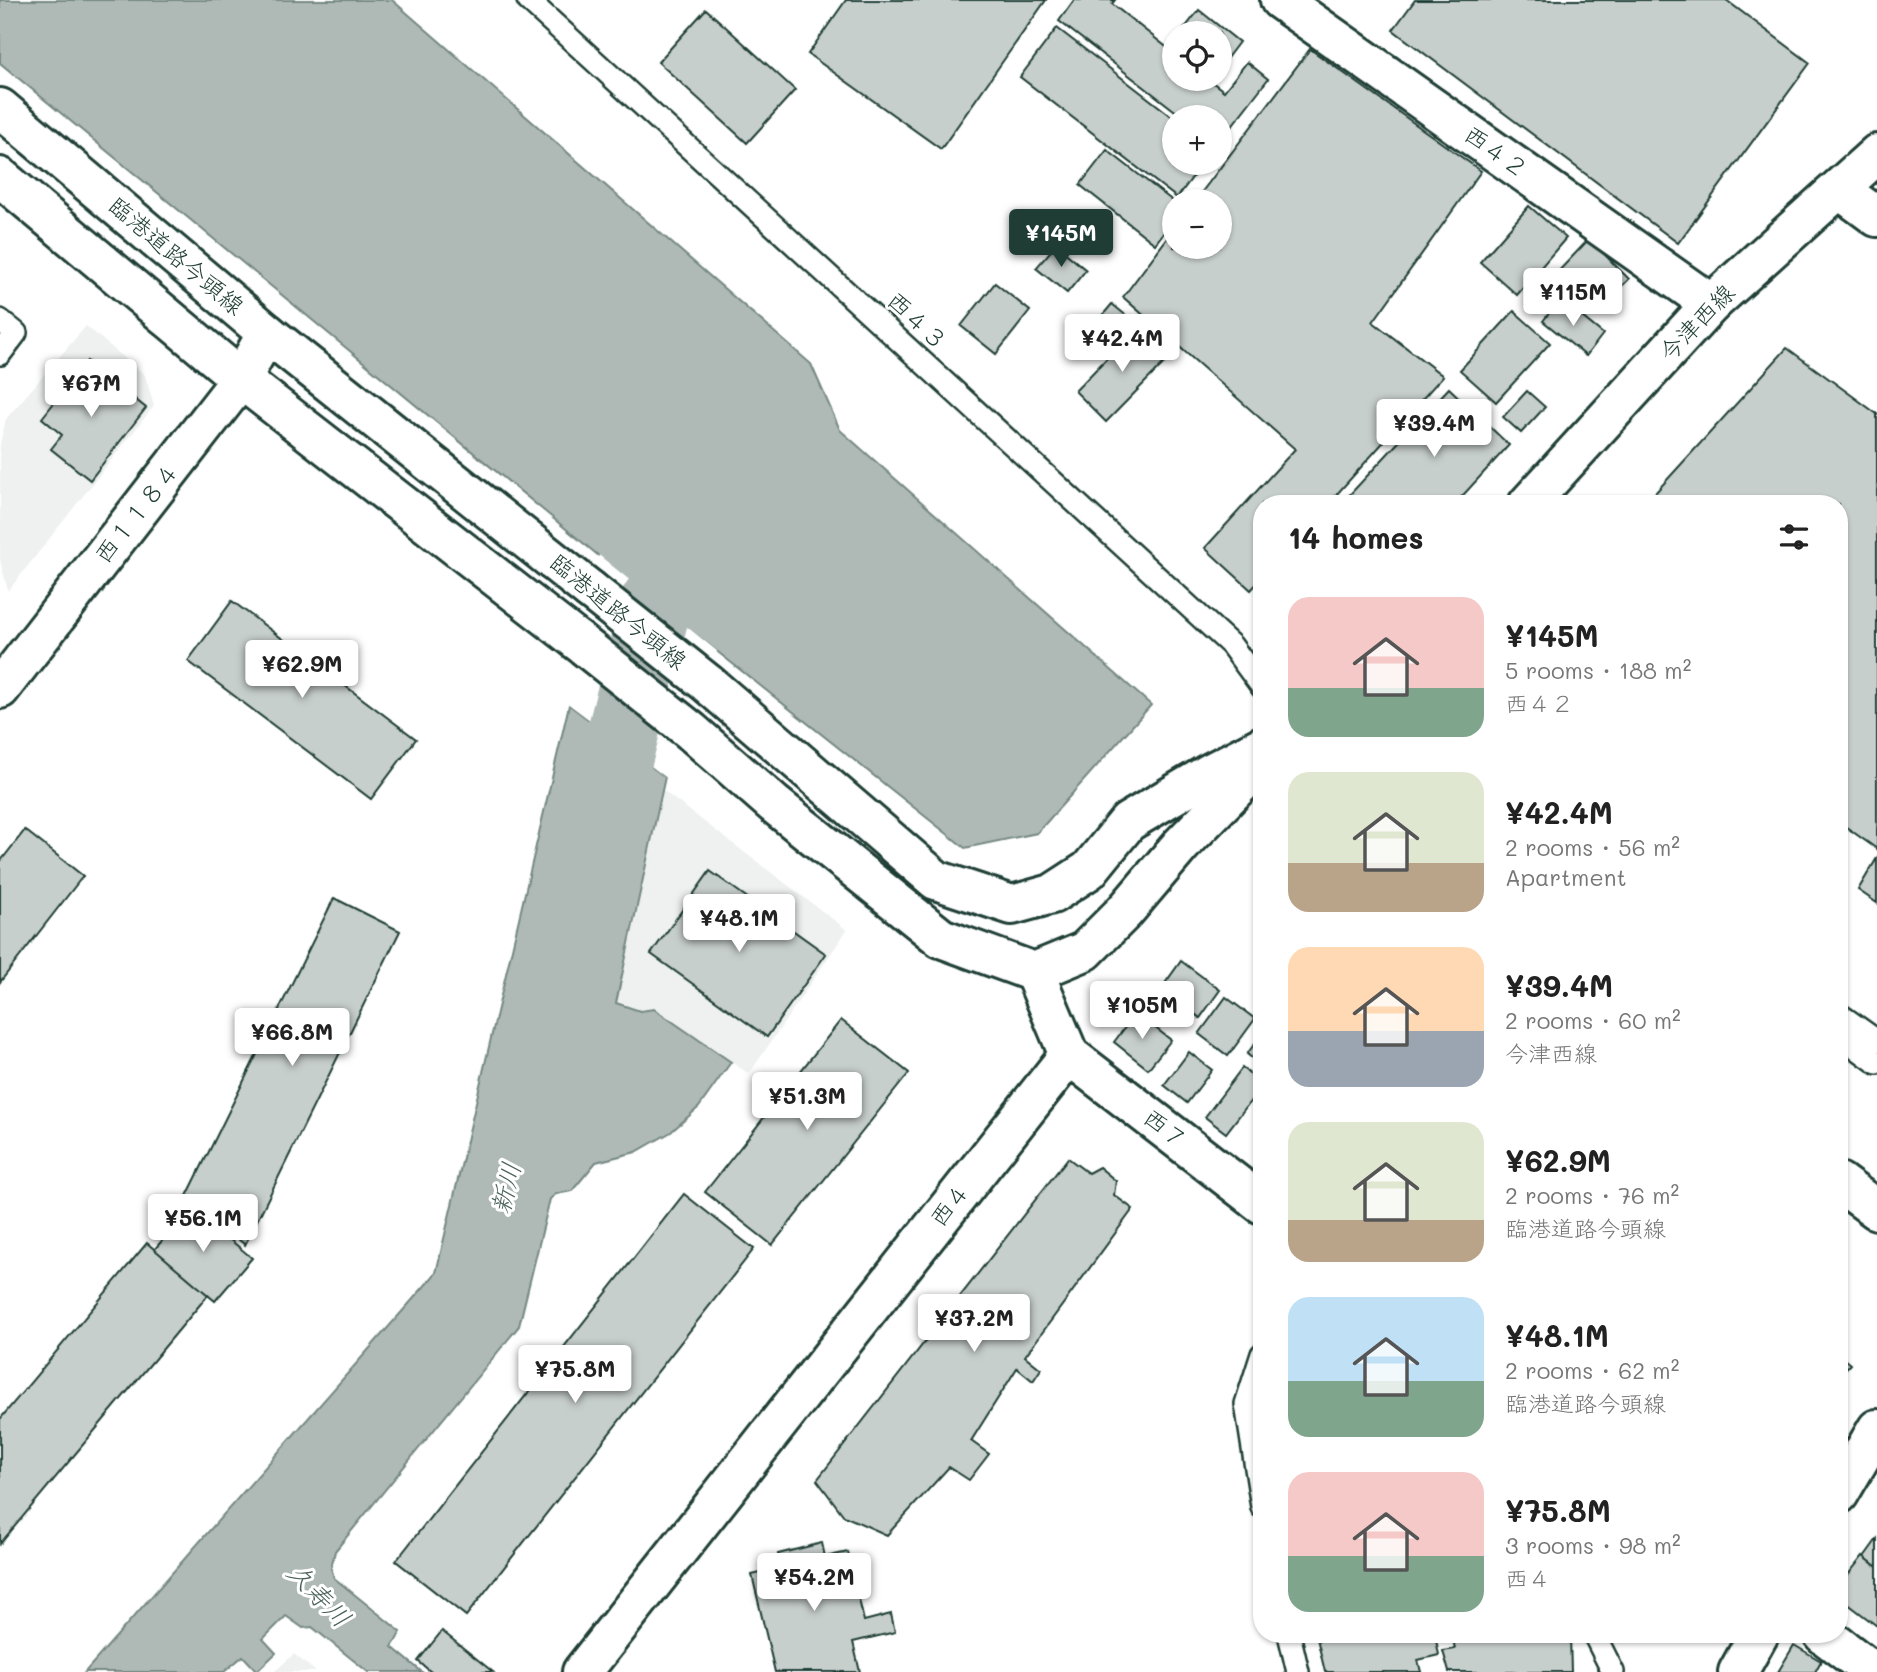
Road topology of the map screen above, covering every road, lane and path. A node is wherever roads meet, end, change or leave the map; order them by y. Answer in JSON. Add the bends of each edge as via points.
{"nodes":[{"id":1,"x":528,"y":0,"type":"edge"},
{"id":2,"x":1280,"y":0,"type":"edge"},
{"id":3,"x":0,"y":108,"type":"edge"},
{"id":4,"x":1877,"y":154,"type":"edge"},
{"id":5,"x":0,"y":177,"type":"edge"},
{"id":6,"x":1839,"y":189,"type":"junction"},
{"id":7,"x":1877,"y":217,"type":"edge"},
{"id":8,"x":1712,"y":304,"type":"junction"},
{"id":9,"x":0,"y":320,"type":"edge"},
{"id":10,"x":267,"y":333,"type":"junction"},
{"id":11,"x":0,"y":354,"type":"edge"},
{"id":12,"x":241,"y":379,"type":"junction"},
{"id":13,"x":1536,"y":495,"type":"edge"},
{"id":14,"x":1253,"y":675,"type":"edge"},
{"id":15,"x":0,"y":690,"type":"edge"},
{"id":16,"x":1253,"y":751,"type":"edge"},
{"id":17,"x":1253,"y":771,"type":"edge"},
{"id":18,"x":1034,"y":972,"type":"junction"},
{"id":19,"x":1848,"y":1020,"type":"edge"},
{"id":20,"x":1877,"y":1041,"type":"edge"},
{"id":21,"x":1848,"y":1042,"type":"edge"},
{"id":22,"x":1069,"y":1055,"type":"junction"},
{"id":23,"x":1877,"y":1063,"type":"edge"},
{"id":24,"x":1848,"y":1189,"type":"edge"},
{"id":25,"x":1253,"y":1197,"type":"edge"},
{"id":26,"x":1877,"y":1210,"type":"edge"},
{"id":27,"x":1253,"y":1382,"type":"edge"},
{"id":28,"x":1877,"y":1429,"type":"edge"},
{"id":29,"x":1253,"y":1449,"type":"edge"},
{"id":30,"x":1848,"y":1479,"type":"edge"},
{"id":31,"x":1291,"y":1643,"type":"edge"},
{"id":32,"x":1598,"y":1643,"type":"edge"},
{"id":33,"x":1754,"y":1643,"type":"edge"},
{"id":34,"x":1835,"y":1643,"type":"edge"},
{"id":35,"x":582,"y":1672,"type":"edge"},
{"id":36,"x":1298,"y":1672,"type":"edge"},
{"id":37,"x":1613,"y":1672,"type":"edge"},
{"id":38,"x":1738,"y":1672,"type":"edge"},
{"id":39,"x":1873,"y":1672,"type":"edge"}],
"edges":[{"from":1,"to":14,"type":"lane","name":"西４３","via":[[1231,645]]},
{"from":2,"to":8,"type":"street","name":"西４２"},
{"from":3,"to":10,"type":"street","name":"臨港道路今頭線"},
{"from":4,"to":6,"type":"street","name":"今津西線"},
{"from":5,"to":12,"type":"street","name":"臨港道路今頭線"},
{"from":6,"to":7,"type":"street"},
{"from":6,"to":8,"type":"street","name":"今津西線"},
{"from":8,"to":13,"type":"street","name":"今津西線"},
{"from":9,"to":11,"type":"lane","via":[[16,333]]},
{"from":10,"to":12,"type":"street","name":"西１１８４"},
{"from":10,"to":16,"type":"street","name":"臨港道路今頭線","via":[[707,683],[936,880],[1012,905],[1052,894],[1089,870],[1128,822]]},
{"from":12,"to":15,"type":"street","name":"西１１８４"},
{"from":12,"to":18,"type":"street","name":"臨港道路今頭線","via":[[691,731],[941,938]]},
{"from":17,"to":18,"type":"street","via":[[1084,951]]},
{"from":18,"to":22,"type":"street"},
{"from":19,"to":20,"type":"lane"},
{"from":21,"to":23,"type":"lane"},
{"from":22,"to":25,"type":"street","name":"西７"},
{"from":22,"to":35,"type":"street","name":"西４"},
{"from":24,"to":26,"type":"street"},
{"from":27,"to":29,"type":"lane","via":[[1246,1404]]},
{"from":28,"to":30,"type":"street"},
{"from":31,"to":36,"type":"lane"},
{"from":32,"to":37,"type":"lane"},
{"from":33,"to":38,"type":"street"},
{"from":34,"to":39,"type":"street"}]}
